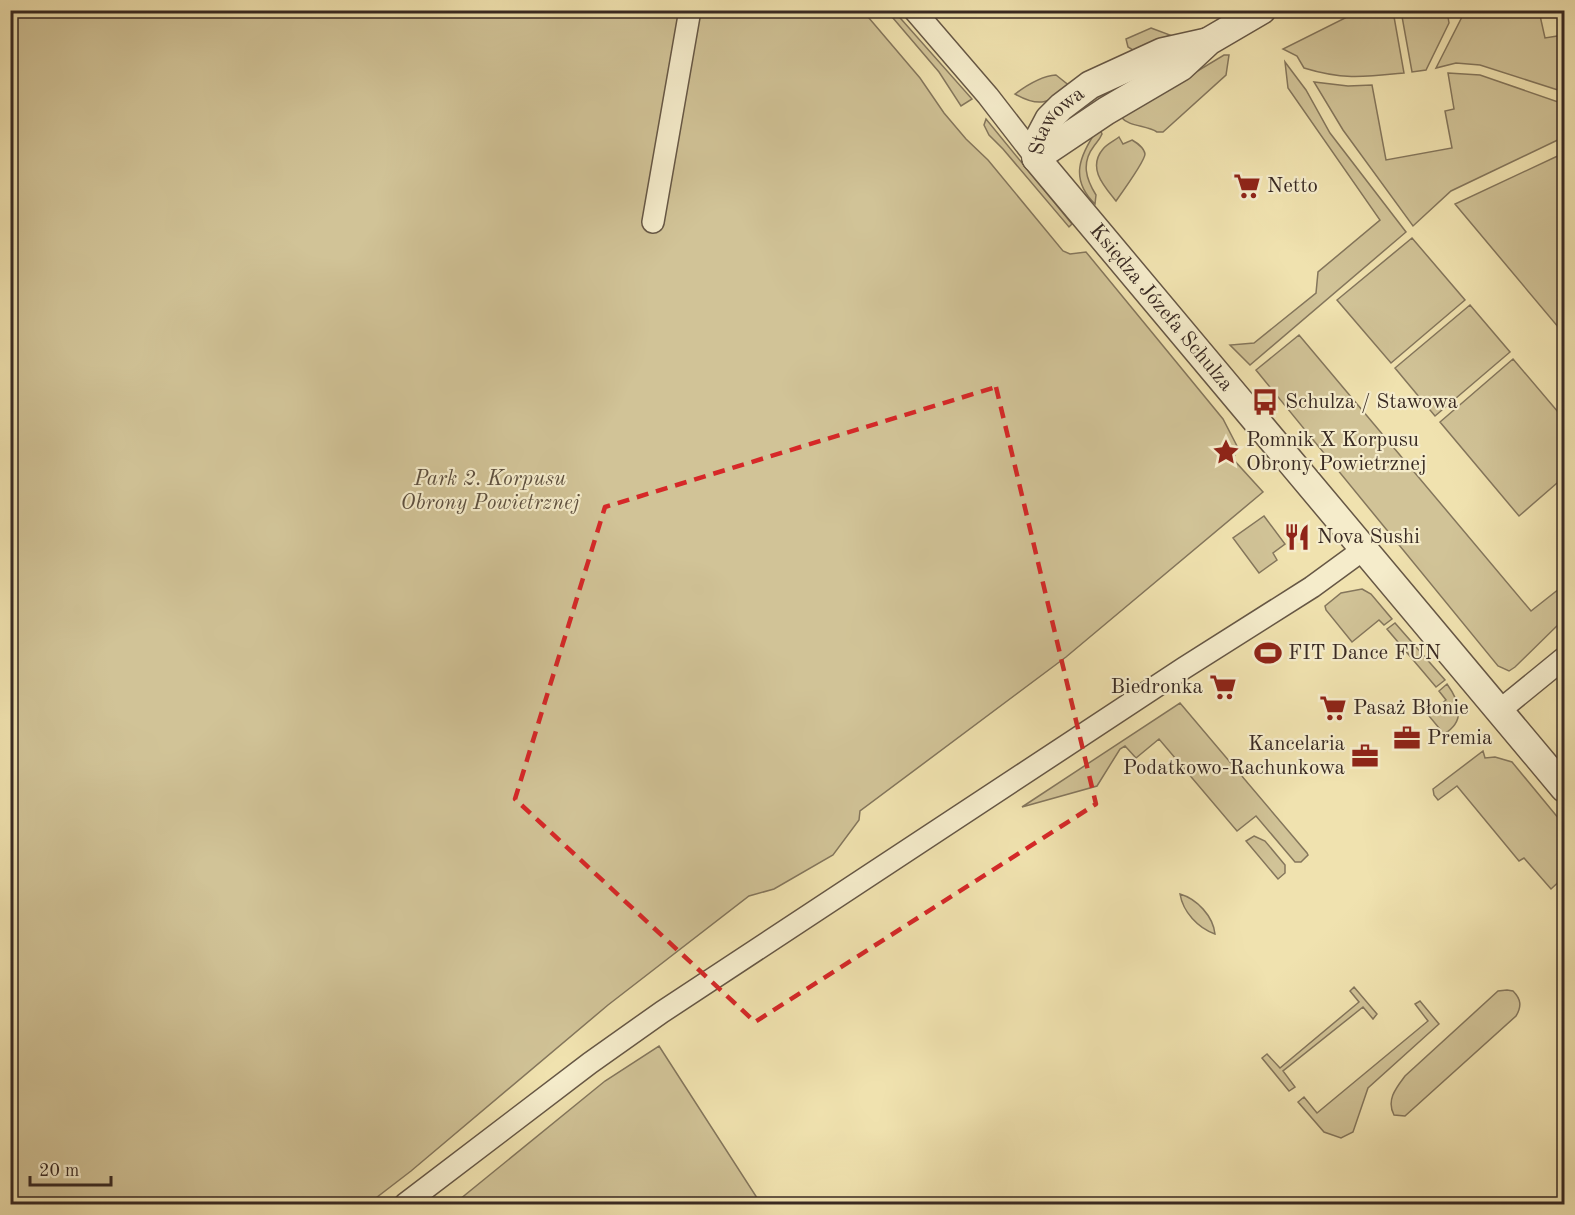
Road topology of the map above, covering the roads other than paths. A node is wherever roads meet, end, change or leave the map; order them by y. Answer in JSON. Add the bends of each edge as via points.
{"nodes":[{"id":1,"x":690,"y":10,"type":"edge"},
{"id":2,"x":914,"y":10,"type":"edge"},
{"id":3,"x":1262,"y":10,"type":"edge"},
{"id":4,"x":1036,"y":158,"type":"junction"},
{"id":5,"x":653,"y":222,"type":"dead end"},
{"id":6,"x":1364,"y":549,"type":"junction"},
{"id":7,"x":1564,"y":658,"type":"edge"},
{"id":8,"x":1499,"y":711,"type":"junction"},
{"id":9,"x":1564,"y":788,"type":"edge"},
{"id":10,"x":405,"y":1204,"type":"edge"}],
"edges":[{"from":1,"to":5,"type":"street"},
{"from":2,"to":4,"type":"street"},
{"from":3,"to":4,"type":"street","name":"Stawowa","via":[[1209,41],[1162,52],[1084,89],[1049,119],[1040,136]]},
{"from":4,"to":6,"type":"street","name":"Księdza Józefa Schulza"},
{"from":6,"to":8,"type":"street","name":"Księdza Józefa Schulza"},
{"from":6,"to":10,"type":"street","via":[[1312,587],[662,1012]]},
{"from":7,"to":8,"type":"street"},
{"from":8,"to":9,"type":"street","name":"Księdza Józefa Schulza"}]}
